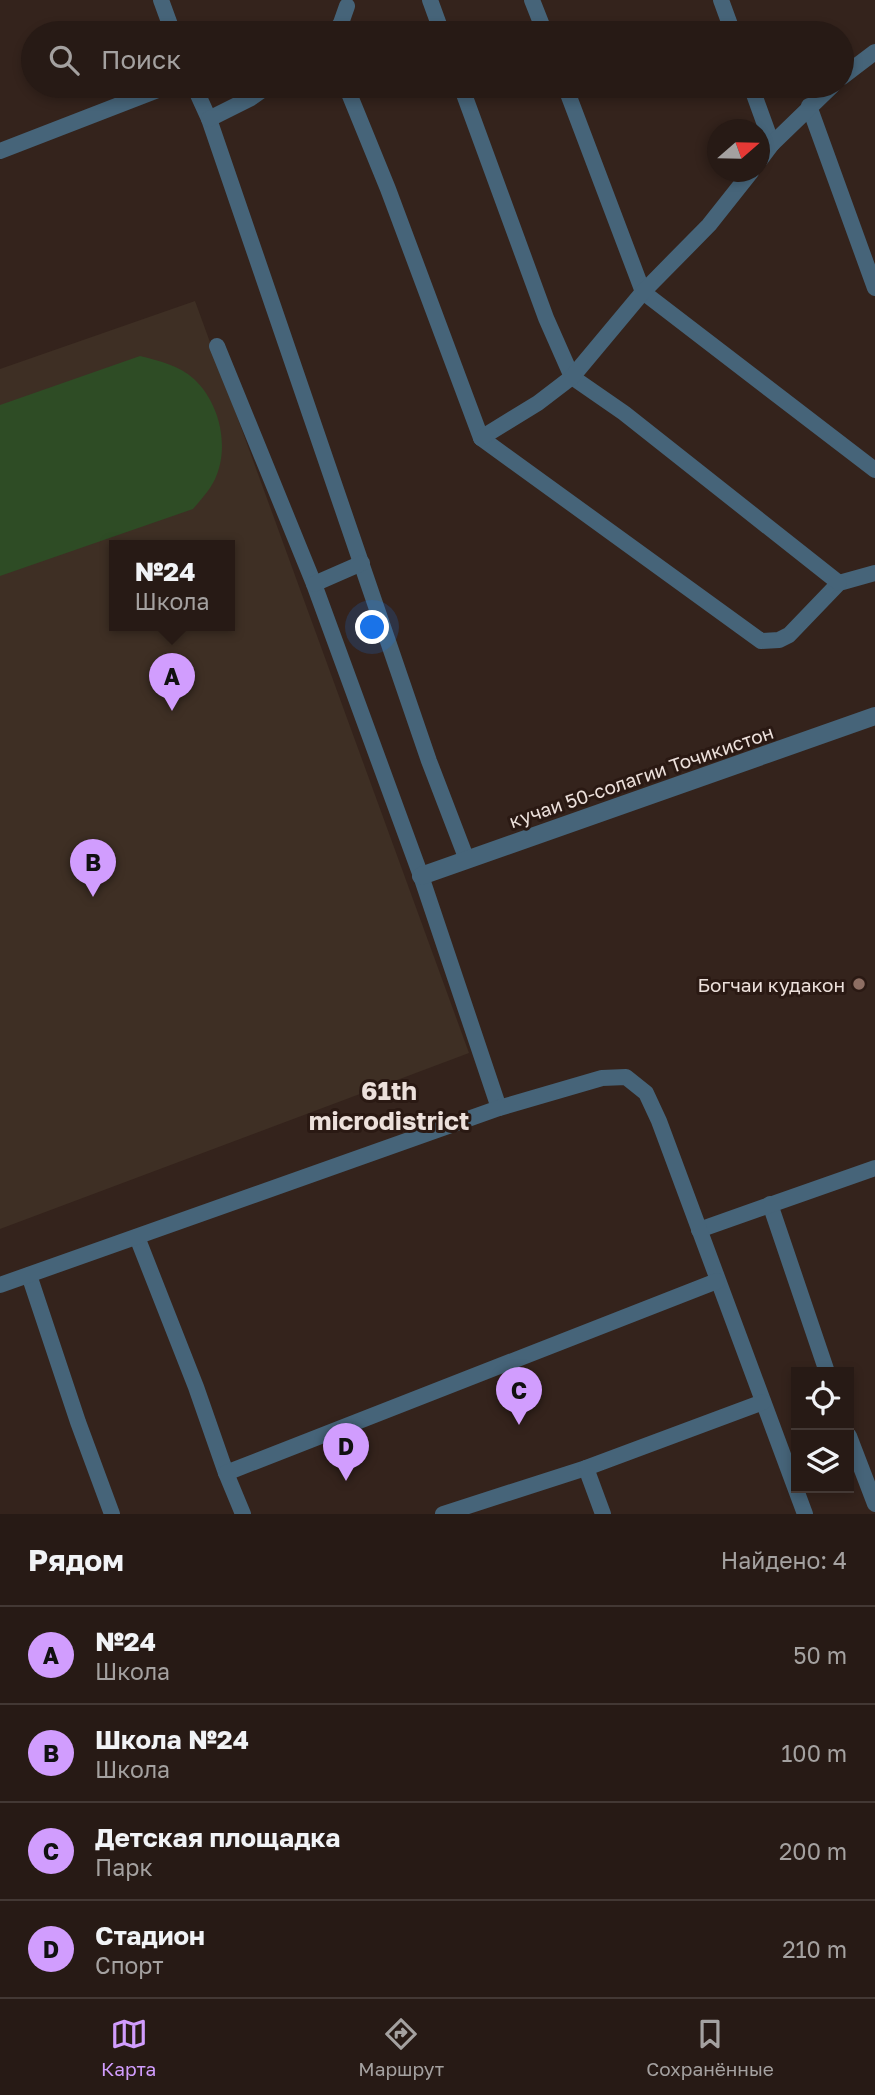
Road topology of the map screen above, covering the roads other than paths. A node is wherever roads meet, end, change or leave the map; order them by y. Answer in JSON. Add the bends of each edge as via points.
{"nodes":[{"id":1,"x":160,"y":0,"type":"edge"},
{"id":2,"x":430,"y":0,"type":"edge"},
{"id":3,"x":532,"y":0,"type":"edge"},
{"id":4,"x":721,"y":0,"type":"edge"},
{"id":5,"x":349,"y":2,"type":"edge"},
{"id":6,"x":168,"y":21,"type":"edge"},
{"id":7,"x":342,"y":21,"type":"edge"},
{"id":8,"x":438,"y":21,"type":"edge"},
{"id":9,"x":540,"y":21,"type":"edge"},
{"id":10,"x":729,"y":21,"type":"edge"},
{"id":11,"x":875,"y":52,"type":"edge"},
{"id":12,"x":854,"y":68,"type":"edge"},
{"id":13,"x":136,"y":98,"type":"edge"},
{"id":14,"x":199,"y":98,"type":"edge"},
{"id":15,"x":251,"y":98,"type":"edge"},
{"id":16,"x":351,"y":98,"type":"edge"},
{"id":17,"x":465,"y":98,"type":"edge"},
{"id":18,"x":570,"y":98,"type":"edge"},
{"id":19,"x":755,"y":98,"type":"edge"},
{"id":20,"x":818,"y":98,"type":"edge"},
{"id":21,"x":809,"y":106,"type":"junction"},
{"id":22,"x":209,"y":119,"type":"junction"},
{"id":23,"x":772,"y":144,"type":"junction"},
{"id":24,"x":770,"y":147,"type":"edge"},
{"id":25,"x":0,"y":151,"type":"edge"},
{"id":26,"x":743,"y":182,"type":"edge"},
{"id":27,"x":875,"y":288,"type":"edge"},
{"id":28,"x":643,"y":292,"type":"junction"},
{"id":29,"x":217,"y":346,"type":"dead end"},
{"id":30,"x":572,"y":377,"type":"junction"},
{"id":31,"x":481,"y":438,"type":"junction"},
{"id":32,"x":875,"y":470,"type":"edge"},
{"id":33,"x":362,"y":563,"type":"junction"},
{"id":34,"x":875,"y":573,"type":"edge"},
{"id":35,"x":839,"y":583,"type":"junction"},
{"id":36,"x":314,"y":584,"type":"junction"},
{"id":37,"x":875,"y":716,"type":"edge"},
{"id":38,"x":467,"y":860,"type":"junction"},
{"id":39,"x":421,"y":876,"type":"junction"},
{"id":40,"x":499,"y":1108,"type":"junction"},
{"id":41,"x":875,"y":1168,"type":"edge"},
{"id":42,"x":770,"y":1204,"type":"junction"},
{"id":43,"x":699,"y":1230,"type":"junction"},
{"id":44,"x":137,"y":1237,"type":"junction"},
{"id":45,"x":29,"y":1275,"type":"junction"},
{"id":46,"x":717,"y":1282,"type":"junction"},
{"id":47,"x":0,"y":1285,"type":"edge"},
{"id":48,"x":825,"y":1367,"type":"edge"},
{"id":49,"x":763,"y":1402,"type":"junction"},
{"id":50,"x":854,"y":1449,"type":"edge"},
{"id":51,"x":586,"y":1468,"type":"junction"},
{"id":52,"x":226,"y":1473,"type":"junction"},
{"id":53,"x":875,"y":1504,"type":"edge"},
{"id":54,"x":112,"y":1514,"type":"edge"},
{"id":55,"x":243,"y":1514,"type":"edge"},
{"id":56,"x":443,"y":1514,"type":"edge"},
{"id":57,"x":603,"y":1514,"type":"edge"},
{"id":58,"x":805,"y":1514,"type":"edge"}],
"edges":[{"from":1,"to":6,"type":"lane"},
{"from":2,"to":8,"type":"lane"},
{"from":3,"to":9,"type":"lane"},
{"from":4,"to":10,"type":"lane"},
{"from":5,"to":7,"type":"lane"},
{"from":11,"to":12,"type":"lane"},
{"from":13,"to":25,"type":"lane"},
{"from":14,"to":22,"type":"lane"},
{"from":15,"to":22,"type":"lane"},
{"from":16,"to":31,"type":"lane"},
{"from":17,"to":30,"type":"lane"},
{"from":18,"to":28,"type":"lane"},
{"from":19,"to":23,"type":"lane"},
{"from":20,"to":21,"type":"lane"},
{"from":21,"to":23,"type":"lane"},
{"from":21,"to":27,"type":"lane"},
{"from":22,"to":33,"type":"lane"},
{"from":23,"to":24,"type":"lane"},
{"from":26,"to":28,"type":"lane","via":[[709,225]]},
{"from":28,"to":30,"type":"lane"},
{"from":28,"to":32,"type":"lane"},
{"from":29,"to":36,"type":"lane"},
{"from":30,"to":31,"type":"lane"},
{"from":30,"to":35,"type":"lane"},
{"from":31,"to":35,"type":"lane","via":[[761,641],[789,635]]},
{"from":33,"to":36,"type":"lane"},
{"from":33,"to":38,"type":"lane"},
{"from":34,"to":35,"type":"lane"},
{"from":36,"to":39,"type":"lane"},
{"from":37,"to":38,"type":"street","name":"кучаи 50-солагии Точикистон"},
{"from":38,"to":39,"type":"street","name":"кучаи 50-солагии Точикистон"},
{"from":39,"to":40,"type":"lane"},
{"from":40,"to":43,"type":"lane","via":[[601,1079],[626,1077],[646,1093]]},
{"from":40,"to":44,"type":"lane"},
{"from":41,"to":42,"type":"lane"},
{"from":42,"to":43,"type":"lane"},
{"from":42,"to":48,"type":"lane"},
{"from":43,"to":46,"type":"lane"},
{"from":44,"to":45,"type":"lane"},
{"from":44,"to":52,"type":"lane"},
{"from":45,"to":47,"type":"lane"},
{"from":45,"to":54,"type":"lane"},
{"from":46,"to":49,"type":"lane"},
{"from":46,"to":52,"type":"lane"},
{"from":49,"to":51,"type":"lane"},
{"from":49,"to":58,"type":"lane"},
{"from":50,"to":53,"type":"lane"},
{"from":51,"to":56,"type":"lane"},
{"from":51,"to":57,"type":"lane"},
{"from":52,"to":55,"type":"lane"}]}
